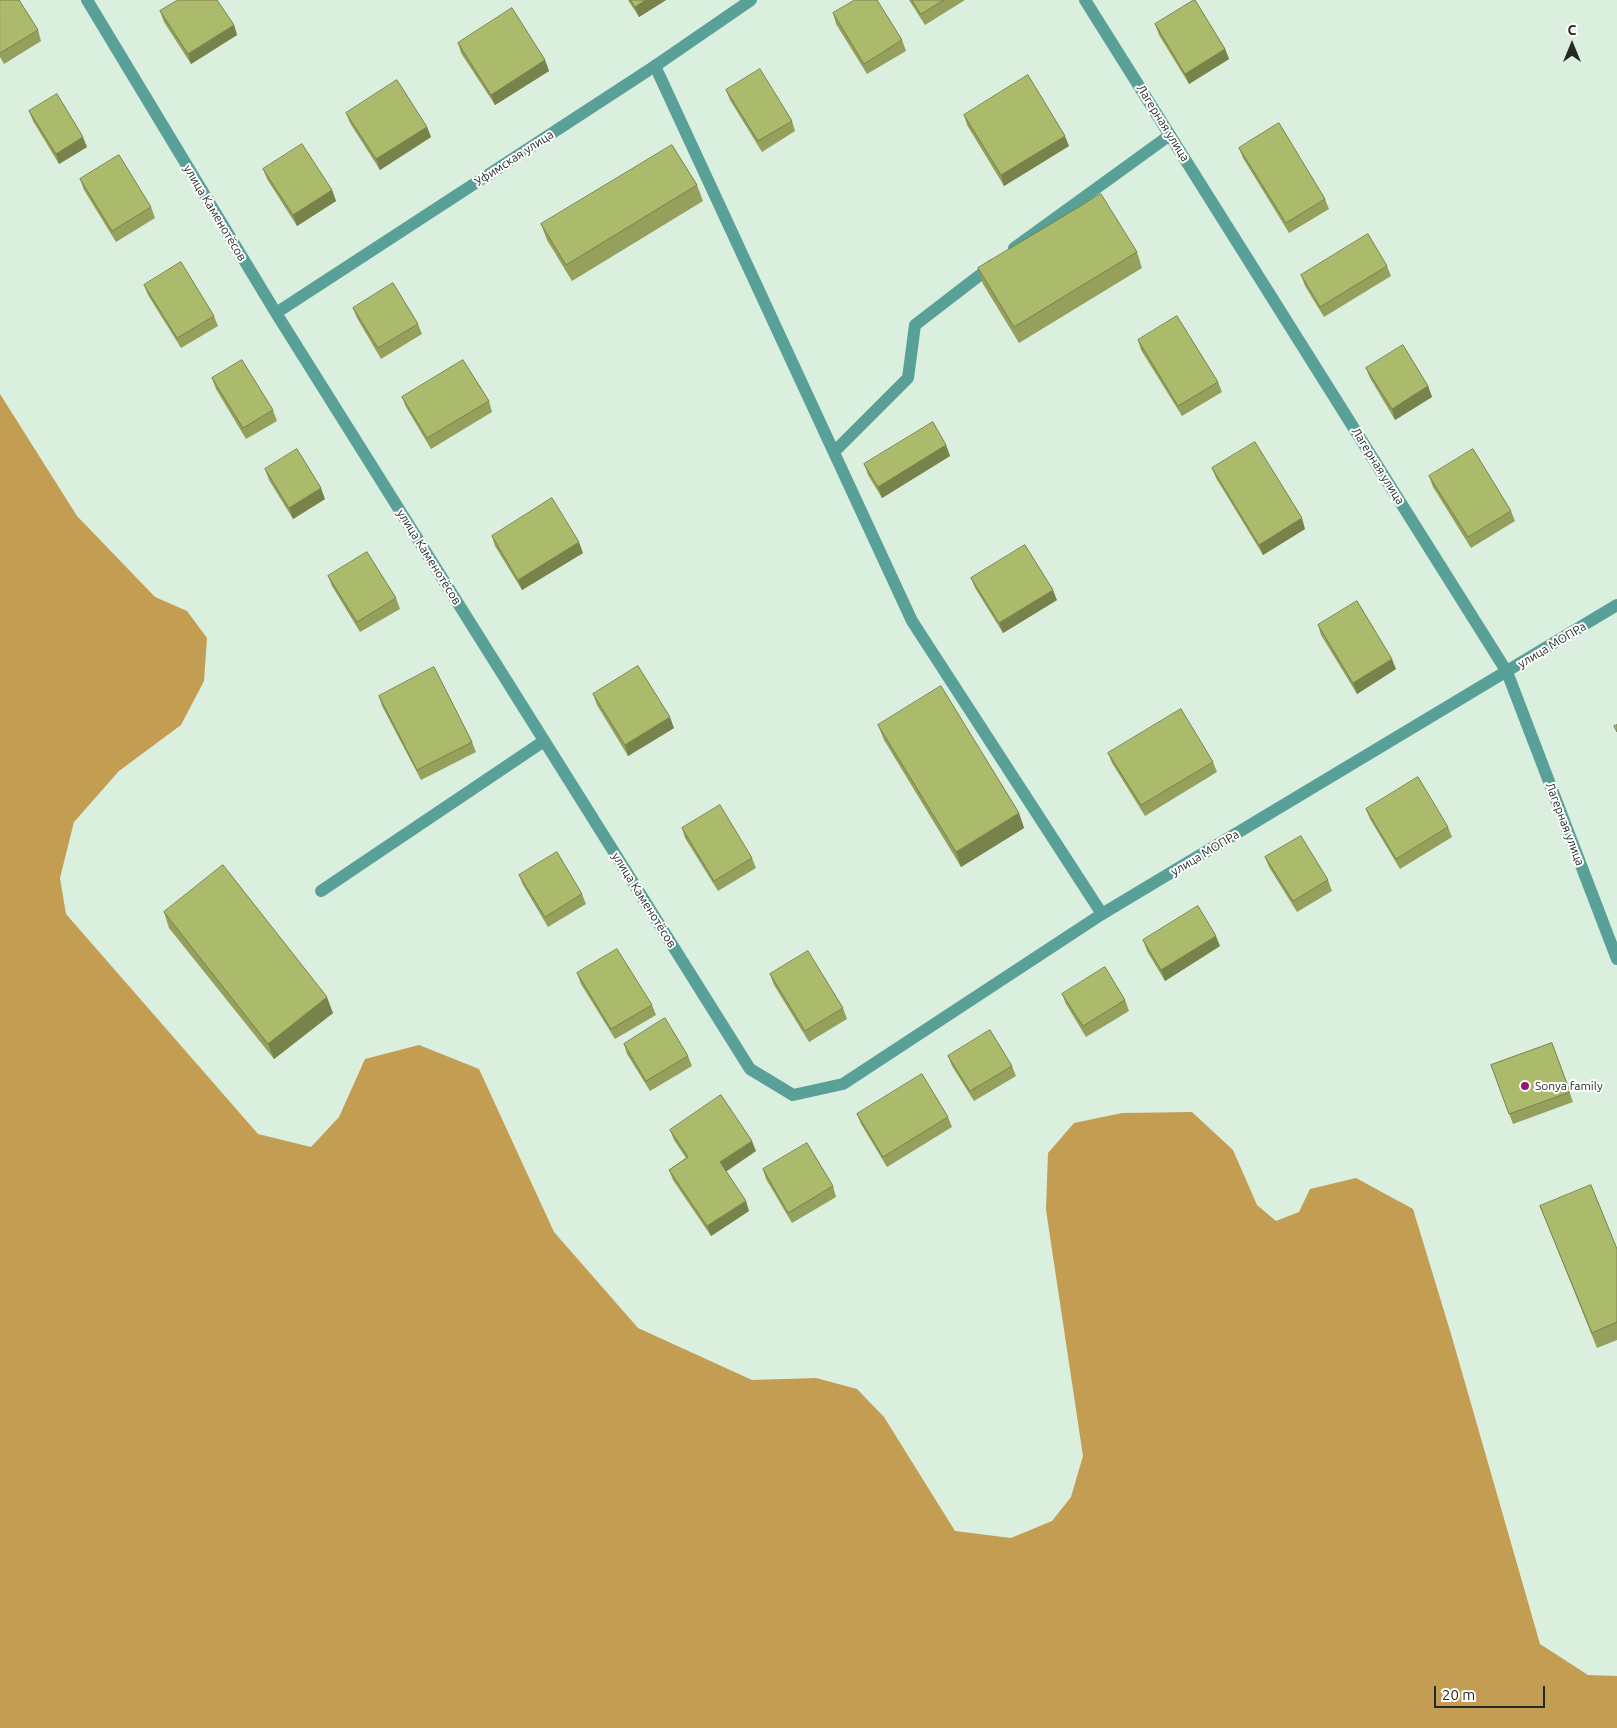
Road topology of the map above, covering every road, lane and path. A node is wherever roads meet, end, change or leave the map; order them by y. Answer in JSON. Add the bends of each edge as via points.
{"nodes":[{"id":1,"x":87,"y":0,"type":"edge"},
{"id":2,"x":750,"y":0,"type":"edge"},
{"id":3,"x":1085,"y":0,"type":"edge"},
{"id":4,"x":655,"y":66,"type":"junction"},
{"id":5,"x":1170,"y":135,"type":"junction"},
{"id":6,"x":276,"y":313,"type":"junction"},
{"id":7,"x":834,"y":452,"type":"junction"},
{"id":8,"x":1617,"y":605,"type":"edge"},
{"id":9,"x":1507,"y":672,"type":"junction"},
{"id":10,"x":544,"y":741,"type":"junction"},
{"id":11,"x":321,"y":891,"type":"dead end"},
{"id":12,"x":1102,"y":914,"type":"junction"},
{"id":13,"x":1617,"y":959,"type":"edge"},
{"id":14,"x":793,"y":1094,"type":"joint"}],
"edges":[{"from":1,"to":6,"type":"street","name":"улица Каменотёсов"},
{"from":2,"to":4,"type":"street","name":"Уфимская улица"},
{"from":3,"to":5,"type":"street","name":"Лагерная улица"},
{"from":4,"to":6,"type":"street","name":"Уфимская улица"},
{"from":4,"to":7,"type":"street"},
{"from":5,"to":7,"type":"street","via":[[1035,232],[915,325],[908,378]]},
{"from":5,"to":9,"type":"street","name":"Лагерная улица"},
{"from":6,"to":10,"type":"street","name":"улица Каменотёсов"},
{"from":7,"to":12,"type":"street","via":[[912,621]]},
{"from":8,"to":9,"type":"street","name":"улица МОПРа"},
{"from":9,"to":12,"type":"street","name":"улица МОПРа"},
{"from":9,"to":13,"type":"street","name":"Лагерная улица"},
{"from":10,"to":11,"type":"street"},
{"from":10,"to":14,"type":"street","name":"улица Каменотёсов","via":[[750,1068]]},
{"from":12,"to":14,"type":"street","name":"улица МОПРа","via":[[843,1084]]}]}
